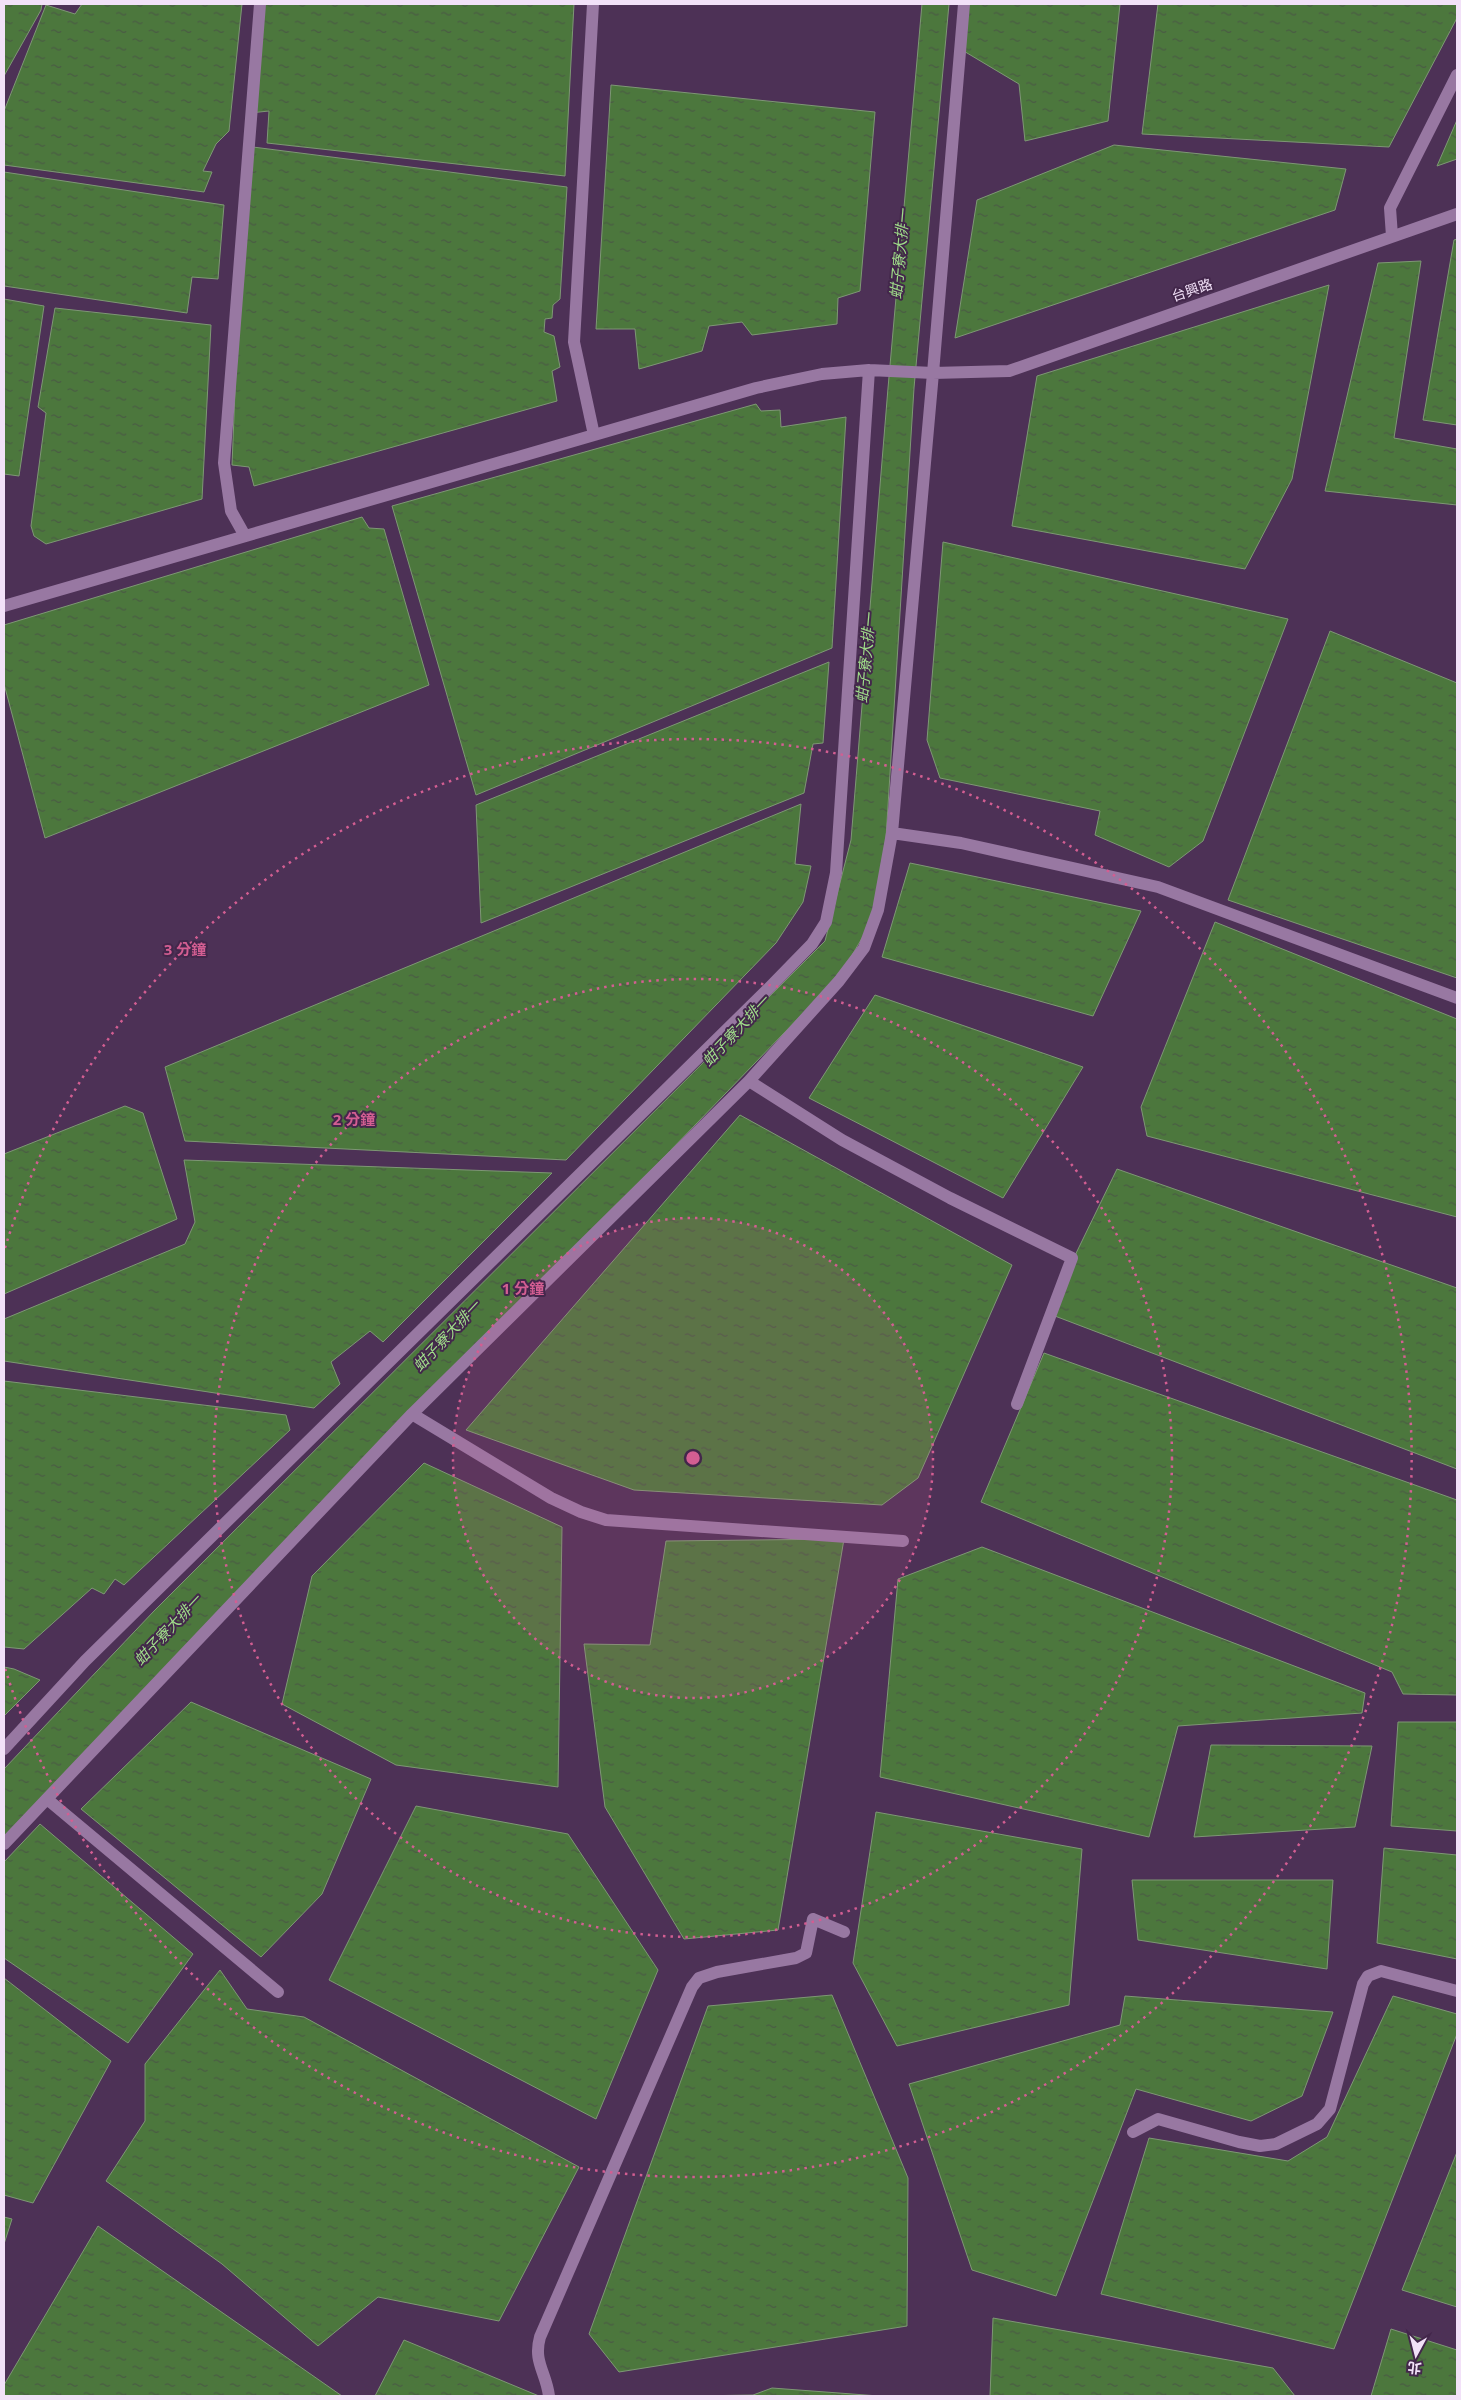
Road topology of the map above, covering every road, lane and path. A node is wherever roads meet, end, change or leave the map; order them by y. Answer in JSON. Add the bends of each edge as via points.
{"nodes":[{"id":1,"x":260,"y":4,"type":"edge"},
{"id":2,"x":593,"y":4,"type":"edge"},
{"id":3,"x":964,"y":4,"type":"edge"},
{"id":4,"x":1457,"y":75,"type":"edge"},
{"id":5,"x":1457,"y":214,"type":"edge"},
{"id":6,"x":1392,"y":236,"type":"junction"},
{"id":7,"x":869,"y":370,"type":"junction"},
{"id":8,"x":934,"y":373,"type":"junction"},
{"id":9,"x":594,"y":435,"type":"junction"},
{"id":10,"x":245,"y":536,"type":"junction"},
{"id":11,"x":4,"y":606,"type":"edge"},
{"id":12,"x":892,"y":832,"type":"junction"},
{"id":13,"x":1457,"y":998,"type":"edge"},
{"id":14,"x":749,"y":1081,"type":"junction"},
{"id":15,"x":1017,"y":1404,"type":"dead end"},
{"id":16,"x":412,"y":1414,"type":"junction"},
{"id":17,"x":903,"y":1541,"type":"dead end"},
{"id":18,"x":4,"y":1749,"type":"edge"},
{"id":19,"x":47,"y":1799,"type":"junction"},
{"id":20,"x":4,"y":1844,"type":"edge"},
{"id":21,"x":844,"y":1932,"type":"dead end"},
{"id":22,"x":1457,"y":1991,"type":"edge"},
{"id":23,"x":278,"y":1992,"type":"dead end"},
{"id":24,"x":1133,"y":2132,"type":"dead end"},
{"id":25,"x":549,"y":2396,"type":"edge"}],
"edges":[{"from":1,"to":10,"type":"street","via":[[224,463],[231,511]]},
{"from":2,"to":9,"type":"street","via":[[574,342]]},
{"from":3,"to":8,"type":"street"},
{"from":4,"to":6,"type":"street","via":[[1390,208]]},
{"from":5,"to":6,"type":"street","name":"台興路"},
{"from":6,"to":8,"type":"street","name":"台興路","via":[[1009,371]]},
{"from":7,"to":8,"type":"street","name":"台興路"},
{"from":7,"to":9,"type":"street","name":"台興路","via":[[822,374],[756,388]]},
{"from":7,"to":18,"type":"street","via":[[836,873],[826,922],[812,944],[777,980],[92,1654]]},
{"from":8,"to":12,"type":"street"},
{"from":9,"to":10,"type":"street","name":"台興路"},
{"from":10,"to":11,"type":"street","name":"台興路"},
{"from":12,"to":13,"type":"street","via":[[961,843],[1158,887]]},
{"from":12,"to":14,"type":"street","via":[[878,910],[864,948],[839,981]]},
{"from":14,"to":15,"type":"street","via":[[842,1140],[1072,1258]]},
{"from":14,"to":16,"type":"street"},
{"from":16,"to":17,"type":"street","via":[[551,1498],[606,1520]]},
{"from":16,"to":19,"type":"street"},
{"from":19,"to":20,"type":"street"},
{"from":19,"to":23,"type":"street"},
{"from":21,"to":25,"type":"street","via":[[813,1919],[806,1953],[796,1958],[717,1972],[699,1978],[692,1987],[540,2337],[536,2351],[548,2382]]},
{"from":22,"to":24,"type":"street","via":[[1380,1971],[1368,1976],[1363,1984],[1330,2109],[1317,2124],[1276,2144],[1260,2146],[1239,2142],[1158,2119]]}]}
